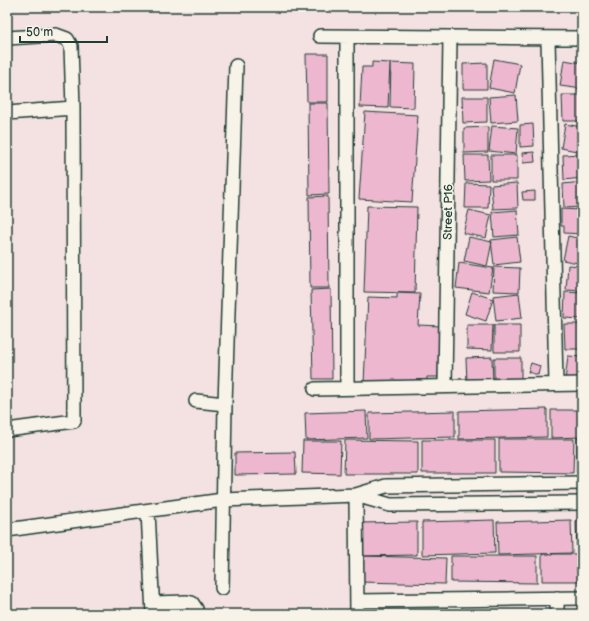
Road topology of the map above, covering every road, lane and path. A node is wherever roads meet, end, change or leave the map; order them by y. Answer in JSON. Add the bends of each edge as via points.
{"nodes":[{"id":1,"x":320,"y":36,"type":"dead end"},
{"id":2,"x":347,"y":37,"type":"junction"},
{"id":3,"x":7,"y":38,"type":"edge"},
{"id":4,"x":450,"y":38,"type":"junction"},
{"id":5,"x":582,"y":38,"type":"edge"},
{"id":6,"x":548,"y":39,"type":"junction"},
{"id":7,"x":236,"y":66,"type":"dead end"},
{"id":8,"x":73,"y":108,"type":"junction"},
{"id":9,"x":7,"y":113,"type":"edge"},
{"id":10,"x":556,"y":384,"type":"junction"},
{"id":11,"x":582,"y":384,"type":"edge"},
{"id":12,"x":445,"y":386,"type":"junction"},
{"id":13,"x":346,"y":388,"type":"junction"},
{"id":14,"x":315,"y":389,"type":"dead end"},
{"id":15,"x":196,"y":401,"type":"dead end"},
{"id":16,"x":225,"y":404,"type":"junction"},
{"id":17,"x":7,"y":430,"type":"edge"},
{"id":18,"x":560,"y":483,"type":"junction"},
{"id":19,"x":582,"y":483,"type":"edge"},
{"id":20,"x":429,"y":485,"type":"junction"},
{"id":21,"x":356,"y":495,"type":"junction"},
{"id":22,"x":223,"y":500,"type":"junction"},
{"id":23,"x":561,"y":503,"type":"junction"},
{"id":24,"x":582,"y":503,"type":"edge"},
{"id":25,"x":430,"y":505,"type":"junction"},
{"id":26,"x":148,"y":512,"type":"junction"},
{"id":27,"x":7,"y":530,"type":"edge"},
{"id":28,"x":222,"y":588,"type":"dead end"},
{"id":29,"x":557,"y":598,"type":"junction"},
{"id":30,"x":582,"y":598,"type":"edge"},
{"id":31,"x":454,"y":600,"type":"junction"},
{"id":32,"x":357,"y":608,"type":"edge"},
{"id":33,"x":153,"y":609,"type":"edge"},
{"id":34,"x":196,"y":614,"type":"edge"},
{"id":35,"x":455,"y":614,"type":"edge"},
{"id":36,"x":557,"y":614,"type":"edge"}],
"edges":[{"from":1,"to":2,"type":"street"},
{"from":2,"to":4,"type":"street"},
{"from":2,"to":13,"type":"street"},
{"from":3,"to":8,"type":"street","via":[[56,35],[67,39],[71,46]]},
{"from":4,"to":6,"type":"street"},
{"from":4,"to":12,"type":"street","name":"Street P16"},
{"from":5,"to":6,"type":"street"},
{"from":6,"to":10,"type":"street"},
{"from":7,"to":16,"type":"street"},
{"from":8,"to":9,"type":"street"},
{"from":8,"to":17,"type":"street","via":[[74,421]]},
{"from":10,"to":11,"type":"street"},
{"from":10,"to":12,"type":"street"},
{"from":12,"to":13,"type":"street"},
{"from":13,"to":14,"type":"street"},
{"from":15,"to":16,"type":"street"},
{"from":16,"to":22,"type":"street"},
{"from":18,"to":19,"type":"street"},
{"from":18,"to":20,"type":"street"},
{"from":18,"to":23,"type":"street"},
{"from":20,"to":21,"type":"street","via":[[386,486]]},
{"from":20,"to":25,"type":"street"},
{"from":21,"to":22,"type":"street"},
{"from":21,"to":25,"type":"street","via":[[390,506]]},
{"from":21,"to":32,"type":"street"},
{"from":22,"to":26,"type":"street"},
{"from":22,"to":28,"type":"street"},
{"from":23,"to":24,"type":"street"},
{"from":23,"to":25,"type":"street"},
{"from":26,"to":27,"type":"street"},
{"from":26,"to":33,"type":"street"},
{"from":29,"to":30,"type":"street"},
{"from":29,"to":31,"type":"street"},
{"from":29,"to":36,"type":"street"},
{"from":31,"to":32,"type":"street"},
{"from":31,"to":35,"type":"street"},
{"from":33,"to":34,"type":"street","via":[[187,602],[196,609]]}]}
